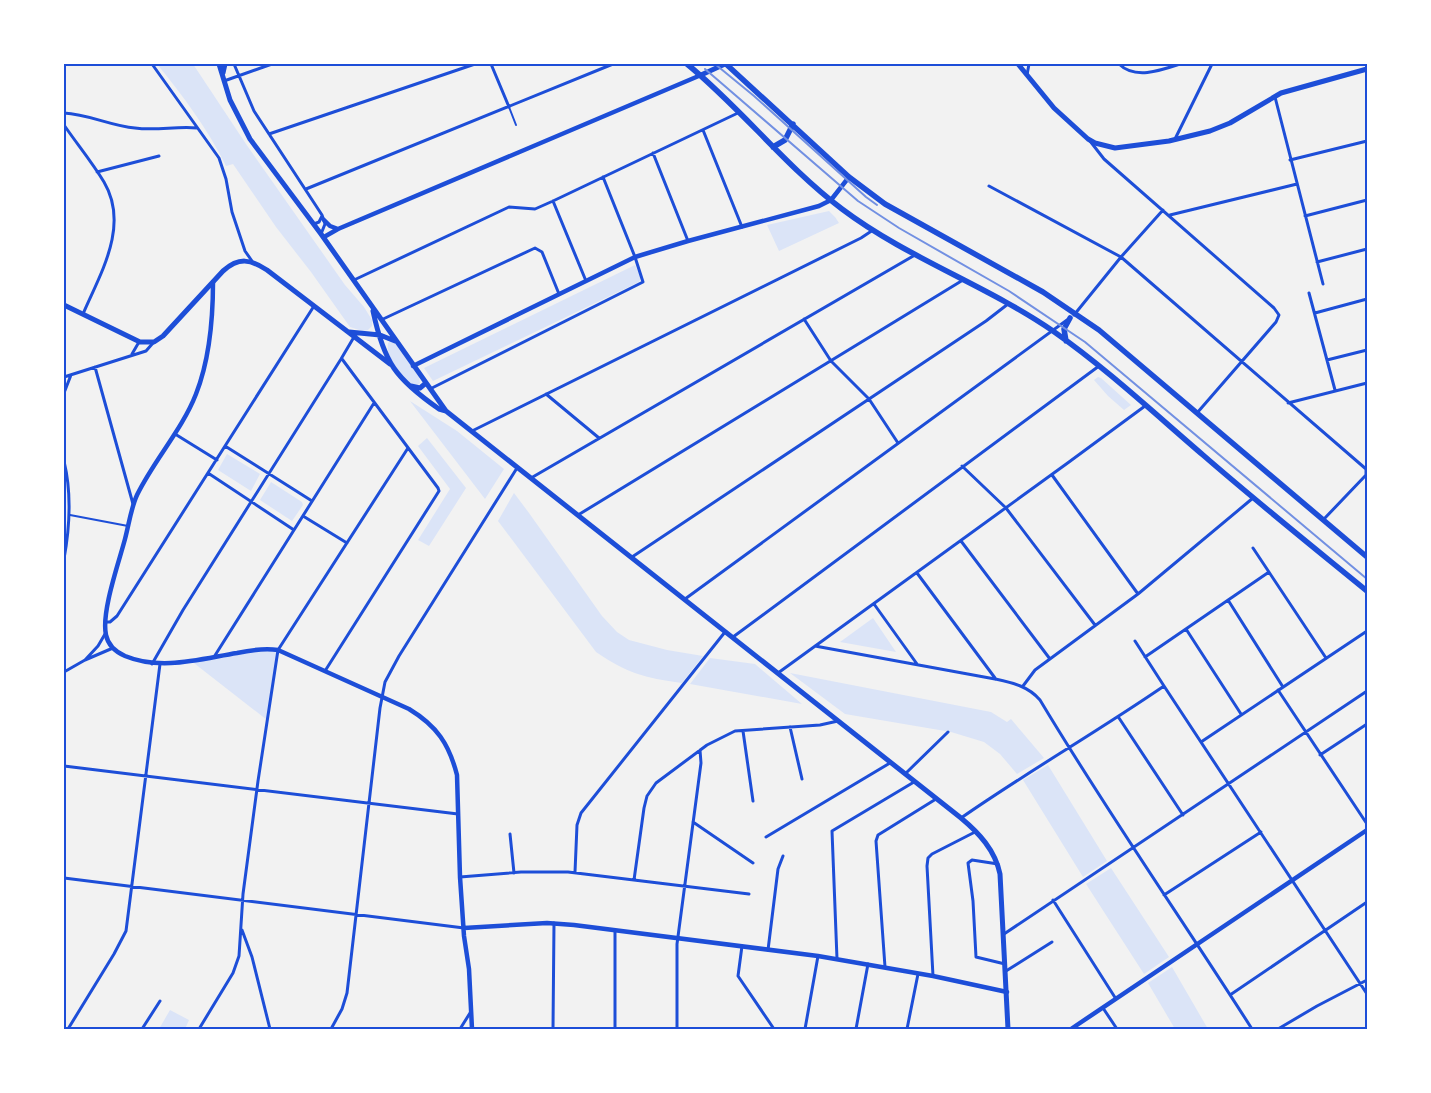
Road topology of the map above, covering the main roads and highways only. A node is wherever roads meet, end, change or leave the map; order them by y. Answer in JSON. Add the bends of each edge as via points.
{"nodes":[{"id":1,"x":219,"y":64,"type":"edge"},
{"id":2,"x":225,"y":64,"type":"edge"},
{"id":3,"x":687,"y":64,"type":"edge"},
{"id":4,"x":725,"y":64,"type":"edge"},
{"id":5,"x":1018,"y":64,"type":"edge"},
{"id":6,"x":1367,"y":69,"type":"edge"},
{"id":7,"x":701,"y":76,"type":"junction"},
{"id":8,"x":223,"y":79,"type":"junction"},
{"id":9,"x":793,"y":124,"type":"junction"},
{"id":10,"x":773,"y":147,"type":"junction"},
{"id":11,"x":245,"y":253,"type":"road end"},
{"id":12,"x":237,"y":262,"type":"junction"},
{"id":13,"x":64,"y":305,"type":"edge"},
{"id":14,"x":373,"y":308,"type":"junction"},
{"id":15,"x":1070,"y":318,"type":"road end"},
{"id":16,"x":349,"y":332,"type":"junction"},
{"id":17,"x":380,"y":335,"type":"junction"},
{"id":18,"x":1066,"y":340,"type":"junction"},
{"id":19,"x":397,"y":343,"type":"junction"},
{"id":20,"x":390,"y":364,"type":"junction"},
{"id":21,"x":426,"y":383,"type":"junction"},
{"id":22,"x":408,"y":385,"type":"junction"},
{"id":23,"x":446,"y":411,"type":"junction"},
{"id":24,"x":1367,"y":557,"type":"edge"},
{"id":25,"x":1367,"y":591,"type":"edge"},
{"id":26,"x":1008,"y":1029,"type":"edge"}],
"edges":[{"from":1,"to":8,"type":"main road"},
{"from":2,"to":8,"type":"main road"},
{"from":3,"to":7,"type":"main road"},
{"from":4,"to":7,"type":"main road"},
{"from":4,"to":9,"type":"main road"},
{"from":5,"to":6,"type":"main road","via":[[1054,108],[1088,139],[1116,148],[1210,131],[1295,88]]},
{"from":7,"to":10,"type":"main road"},
{"from":8,"to":14,"type":"main road","via":[[250,139]]},
{"from":9,"to":10,"type":"main road","via":[[785,140]]},
{"from":9,"to":24,"type":"main road","via":[[849,177],[885,204],[1043,292],[1099,330]]},
{"from":10,"to":18,"type":"main road","via":[[831,200],[873,230],[1009,304]]},
{"from":11,"to":12,"type":"main road"},
{"from":12,"to":13,"type":"main road","via":[[230,264],[154,342],[140,342]]},
{"from":12,"to":16,"type":"main road","via":[[252,262],[267,270]]},
{"from":14,"to":17,"type":"main road"},
{"from":14,"to":19,"type":"main road"},
{"from":15,"to":18,"type":"main road","via":[[1064,329]]},
{"from":16,"to":17,"type":"main road"},
{"from":16,"to":20,"type":"main road"},
{"from":17,"to":19,"type":"main road"},
{"from":17,"to":20,"type":"main road"},
{"from":18,"to":25,"type":"main road"},
{"from":19,"to":21,"type":"main road"},
{"from":20,"to":22,"type":"main road"},
{"from":21,"to":22,"type":"main road","via":[[420,388]]},
{"from":21,"to":23,"type":"main road"},
{"from":22,"to":23,"type":"main road"},
{"from":23,"to":26,"type":"main road","via":[[961,818],[989,846],[998,864]]}]}
